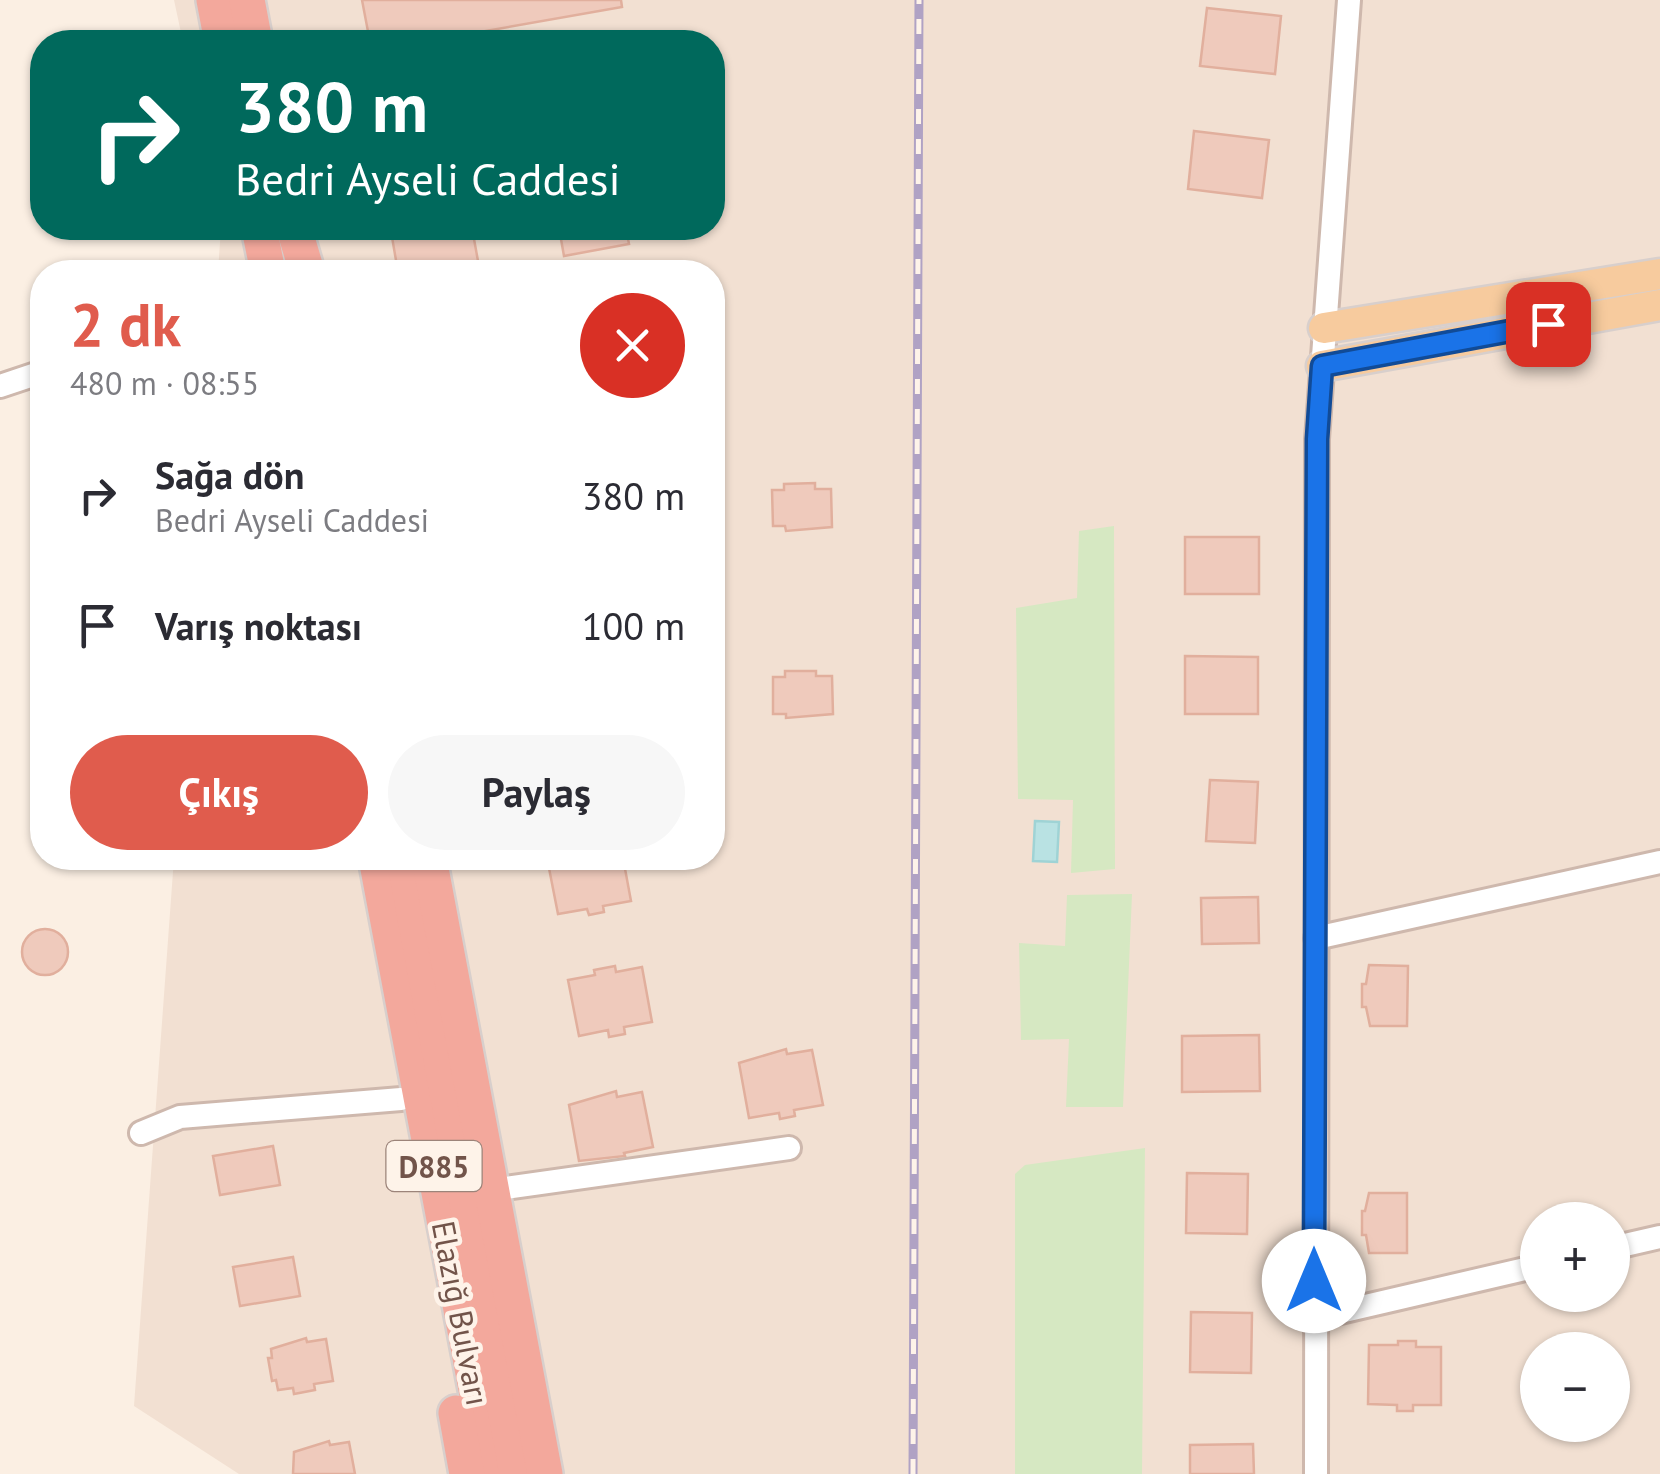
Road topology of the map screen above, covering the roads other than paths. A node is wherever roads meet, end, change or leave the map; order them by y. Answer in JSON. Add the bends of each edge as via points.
{"nodes":[{"id":1,"x":214,"y":0,"type":"edge"},
{"id":2,"x":247,"y":0,"type":"edge"},
{"id":3,"x":1348,"y":0,"type":"edge"},
{"id":4,"x":220,"y":30,"type":"edge"},
{"id":5,"x":253,"y":30,"type":"edge"},
{"id":6,"x":1660,"y":274,"type":"edge"},
{"id":7,"x":1660,"y":305,"type":"edge"},
{"id":8,"x":1324,"y":328,"type":"junction"},
{"id":9,"x":1322,"y":366,"type":"junction"},
{"id":10,"x":30,"y":376,"type":"edge"},
{"id":11,"x":0,"y":386,"type":"edge"},
{"id":12,"x":1660,"y":862,"type":"edge"},
{"id":13,"x":378,"y":870,"type":"edge"},
{"id":14,"x":406,"y":870,"type":"edge"},
{"id":15,"x":431,"y":870,"type":"edge"},
{"id":16,"x":383,"y":897,"type":"junction"},
{"id":17,"x":1316,"y":938,"type":"junction"},
{"id":18,"x":401,"y":1099,"type":"junction"},
{"id":19,"x":140,"y":1132,"type":"dead end"},
{"id":20,"x":789,"y":1148,"type":"dead end"},
{"id":21,"x":491,"y":1190,"type":"junction"},
{"id":22,"x":1660,"y":1237,"type":"edge"},
{"id":23,"x":1630,"y":1244,"type":"edge"},
{"id":24,"x":1520,"y":1270,"type":"edge"},
{"id":25,"x":1314,"y":1318,"type":"junction"},
{"id":26,"x":466,"y":1474,"type":"edge"},
{"id":27,"x":492,"y":1474,"type":"edge"},
{"id":28,"x":517,"y":1474,"type":"edge"},
{"id":29,"x":544,"y":1474,"type":"edge"},
{"id":30,"x":1316,"y":1474,"type":"edge"}],
"edges":[{"from":1,"to":4,"type":"highway"},
{"from":2,"to":5,"type":"highway"},
{"from":3,"to":8,"type":"street"},
{"from":6,"to":8,"type":"main road"},
{"from":7,"to":9,"type":"main road"},
{"from":8,"to":9,"type":"street"},
{"from":9,"to":17,"type":"street"},
{"from":10,"to":11,"type":"street"},
{"from":12,"to":17,"type":"street"},
{"from":13,"to":16,"type":"highway","name":"Elazığ Bulvarı","number":"D885"},
{"from":14,"to":28,"type":"highway","name":"Elazığ Bulvarı","number":"D885"},
{"from":15,"to":21,"type":"highway"},
{"from":16,"to":18,"type":"highway"},
{"from":16,"to":27,"type":"highway","name":"Elazığ Bulvarı","number":"D885"},
{"from":17,"to":25,"type":"street"},
{"from":18,"to":19,"type":"street","via":[[180,1118]]},
{"from":18,"to":26,"type":"highway"},
{"from":20,"to":21,"type":"street"},
{"from":21,"to":29,"type":"highway"},
{"from":22,"to":23,"type":"street"},
{"from":24,"to":25,"type":"street"},
{"from":25,"to":30,"type":"street"}]}
